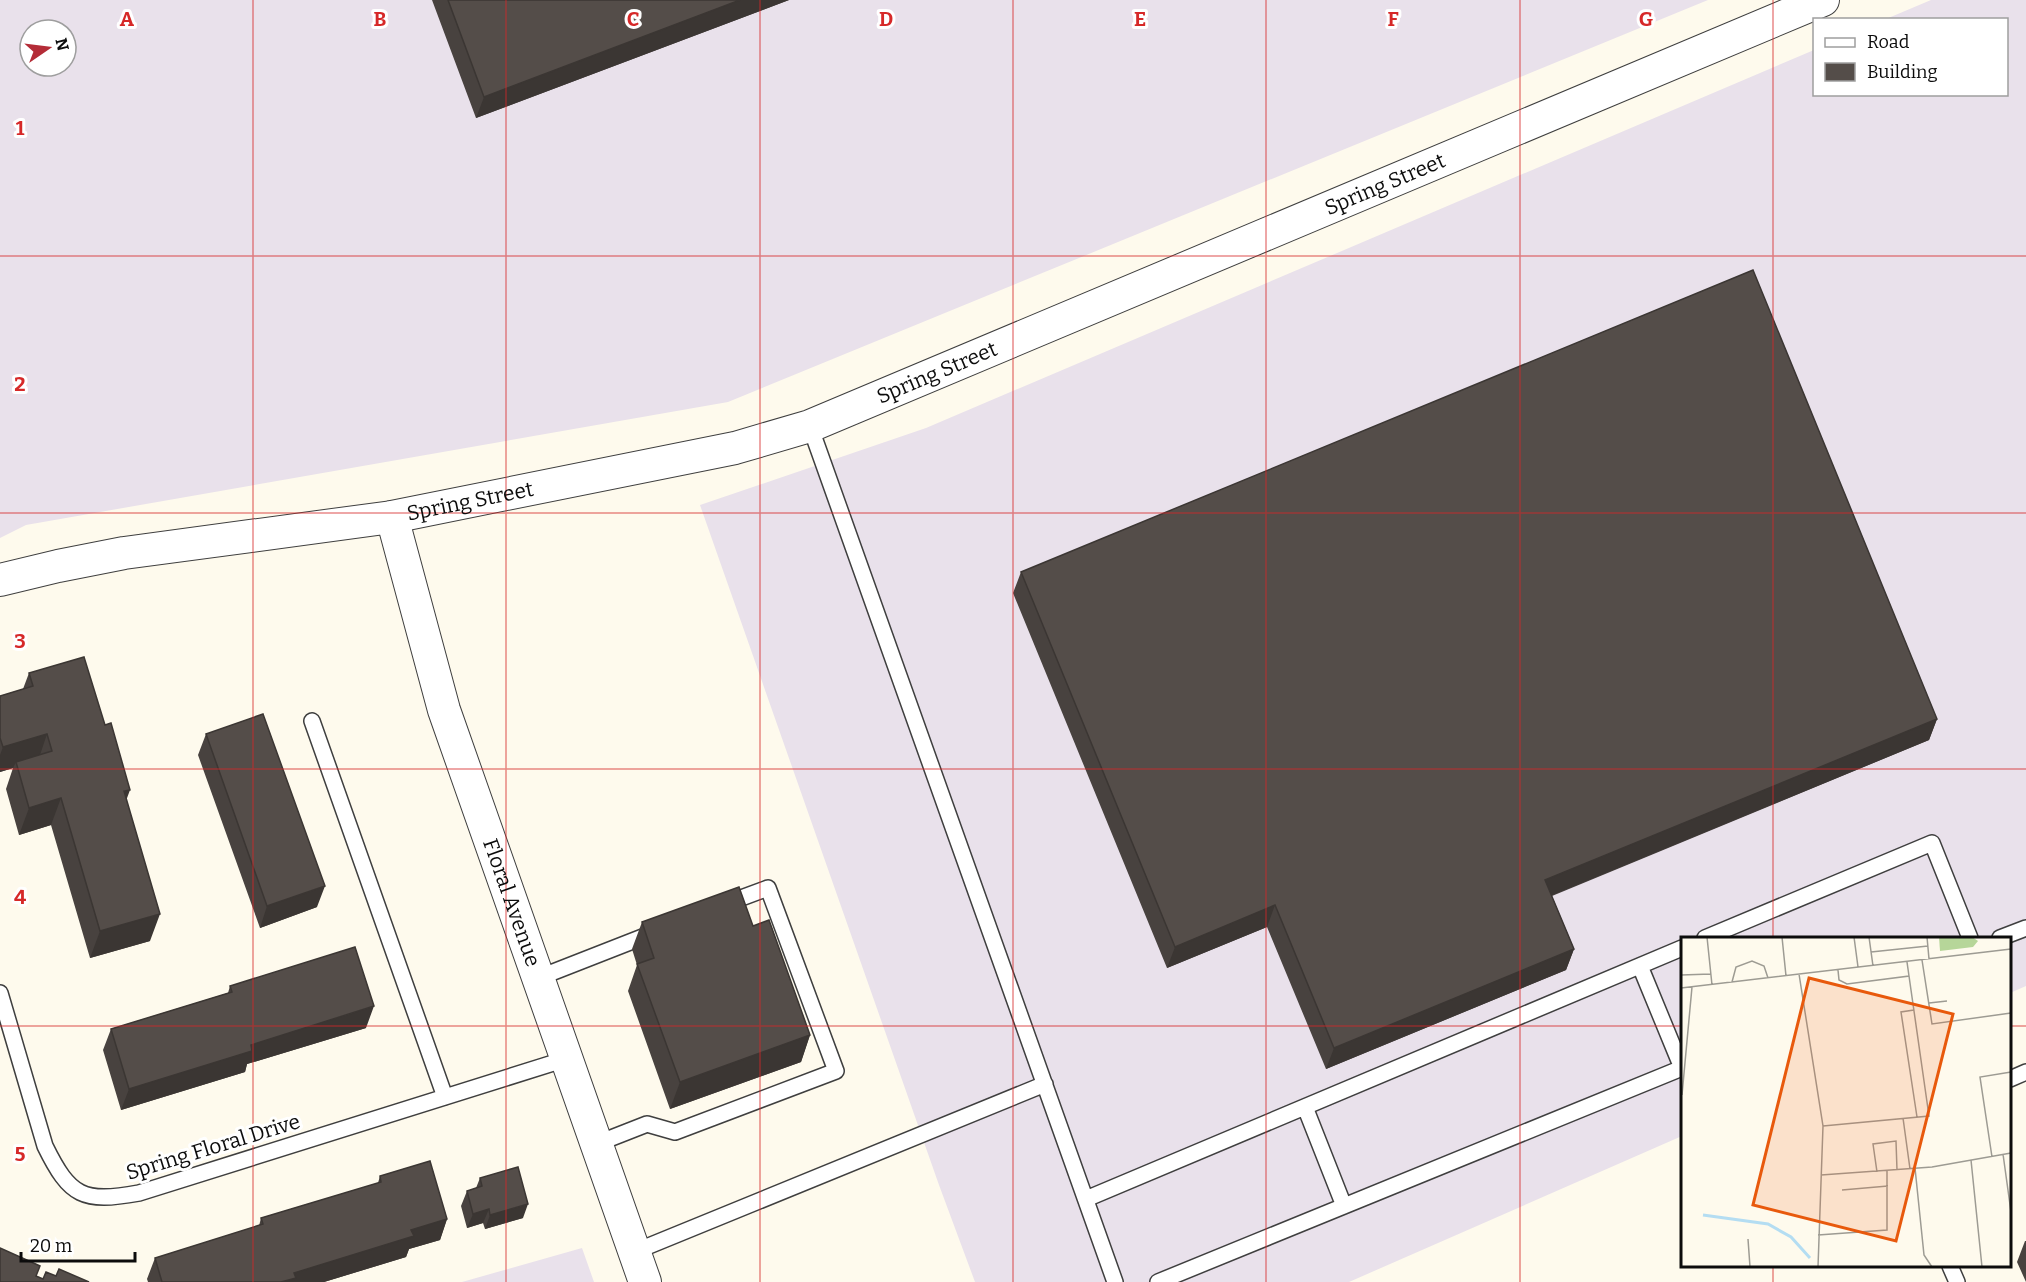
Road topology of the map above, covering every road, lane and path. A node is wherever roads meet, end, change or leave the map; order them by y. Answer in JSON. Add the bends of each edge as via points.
{"nodes":[{"id":1,"x":1823,"y":0,"type":"edge"},
{"id":2,"x":810,"y":426,"type":"junction"},
{"id":3,"x":392,"y":518,"type":"junction"},
{"id":4,"x":0,"y":580,"type":"edge"},
{"id":5,"x":312,"y":721,"type":"dead end"},
{"id":6,"x":713,"y":909,"type":"edge"},
{"id":7,"x":670,"y":926,"type":"edge"},
{"id":8,"x":2026,"y":928,"type":"edge"},
{"id":9,"x":1710,"y":937,"type":"edge"},
{"id":10,"x":1969,"y":937,"type":"edge"},
{"id":11,"x":2005,"y":937,"type":"edge"},
{"id":12,"x":1681,"y":949,"type":"edge"},
{"id":13,"x":1640,"y":966,"type":"junction"},
{"id":14,"x":538,"y":978,"type":"junction"},
{"id":15,"x":0,"y":993,"type":"edge"},
{"id":16,"x":566,"y":1059,"type":"junction"},
{"id":17,"x":1681,"y":1066,"type":"edge"},
{"id":18,"x":1681,"y":1068,"type":"edge"},
{"id":19,"x":2026,"y":1072,"type":"edge"},
{"id":20,"x":2011,"y":1079,"type":"edge"},
{"id":21,"x":1045,"y":1084,"type":"junction"},
{"id":22,"x":445,"y":1097,"type":"junction"},
{"id":23,"x":1305,"y":1107,"type":"junction"},
{"id":24,"x":596,"y":1144,"type":"junction"},
{"id":25,"x":1086,"y":1199,"type":"junction"},
{"id":26,"x":1344,"y":1206,"type":"junction"},
{"id":27,"x":634,"y":1252,"type":"junction"},
{"id":28,"x":1950,"y":1267,"type":"edge"},
{"id":29,"x":645,"y":1282,"type":"edge"},
{"id":30,"x":1115,"y":1282,"type":"edge"},
{"id":31,"x":1158,"y":1282,"type":"edge"},
{"id":32,"x":1957,"y":1282,"type":"edge"}],
"edges":[{"from":1,"to":2,"type":"street","name":"Spring Street"},
{"from":2,"to":3,"type":"street","name":"Spring Street","via":[[735,448]]},
{"from":2,"to":21,"type":"lane"},
{"from":3,"to":4,"type":"street","name":"Spring Street","via":[[124,553]]},
{"from":3,"to":14,"type":"street","name":"Floral Avenue","via":[[444,710]]},
{"from":5,"to":22,"type":"lane"},
{"from":6,"to":24,"type":"lane","via":[[768,888],[836,1071],[675,1132],[647,1124]]},
{"from":7,"to":14,"type":"lane"},
{"from":8,"to":11,"type":"lane"},
{"from":9,"to":10,"type":"lane","via":[[1932,843]]},
{"from":12,"to":13,"type":"lane"},
{"from":13,"to":17,"type":"lane"},
{"from":13,"to":23,"type":"lane"},
{"from":14,"to":16,"type":"street","name":"Floral Avenue"},
{"from":15,"to":22,"type":"lane","name":"Spring Floral Drive","via":[[45,1146],[70,1187],[88,1196],[109,1198],[139,1193]]},
{"from":16,"to":22,"type":"lane","name":"Spring Floral Drive"},
{"from":16,"to":24,"type":"street","name":"Floral Avenue"},
{"from":18,"to":26,"type":"lane"},
{"from":19,"to":20,"type":"lane"},
{"from":21,"to":25,"type":"lane"},
{"from":21,"to":27,"type":"lane"},
{"from":23,"to":25,"type":"lane"},
{"from":23,"to":26,"type":"lane"},
{"from":24,"to":27,"type":"street","name":"Floral Avenue"},
{"from":25,"to":30,"type":"lane"},
{"from":26,"to":31,"type":"lane"},
{"from":27,"to":29,"type":"street","name":"Floral Avenue"},
{"from":28,"to":32,"type":"lane"}]}
